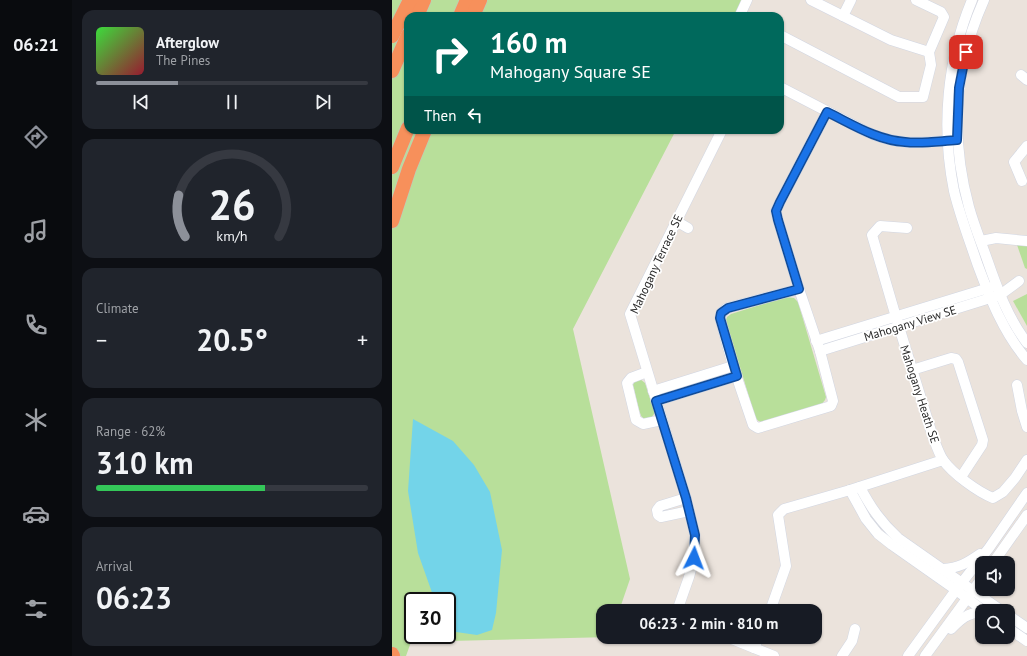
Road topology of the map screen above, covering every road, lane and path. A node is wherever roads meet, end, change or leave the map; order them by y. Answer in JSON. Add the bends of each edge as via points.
{"nodes":[{"id":1,"x":410,"y":0,"type":"edge"},
{"id":2,"x":424,"y":0,"type":"edge"},
{"id":3,"x":467,"y":0,"type":"edge"},
{"id":4,"x":480,"y":0,"type":"edge"},
{"id":5,"x":747,"y":0,"type":"edge"},
{"id":6,"x":811,"y":0,"type":"edge"},
{"id":7,"x":851,"y":0,"type":"edge"},
{"id":8,"x":916,"y":0,"type":"edge"},
{"id":9,"x":972,"y":0,"type":"edge"},
{"id":10,"x":984,"y":0,"type":"edge"},
{"id":11,"x":419,"y":12,"type":"edge"},
{"id":12,"x":462,"y":12,"type":"edge"},
{"id":13,"x":475,"y":12,"type":"edge"},
{"id":14,"x":741,"y":12,"type":"edge"},
{"id":15,"x":843,"y":16,"type":"junction"},
{"id":16,"x":392,"y":36,"type":"edge"},
{"id":17,"x":784,"y":37,"type":"edge"},
{"id":18,"x":404,"y":44,"type":"edge"},
{"id":19,"x":929,"y":52,"type":"junction"},
{"id":20,"x":392,"y":70,"type":"edge"},
{"id":21,"x":784,"y":89,"type":"edge"},
{"id":22,"x":827,"y":112,"type":"junction"},
{"id":23,"x":406,"y":134,"type":"edge"},
{"id":24,"x":423,"y":134,"type":"edge"},
{"id":25,"x":720,"y":134,"type":"edge"},
{"id":26,"x":952,"y":140,"type":"junction"},
{"id":27,"x":1027,"y":146,"type":"edge"},
{"id":28,"x":392,"y":167,"type":"edge"},
{"id":29,"x":1022,"y":181,"type":"dead end"},
{"id":30,"x":392,"y":221,"type":"edge"},
{"id":31,"x":676,"y":221,"type":"junction"},
{"id":32,"x":688,"y":228,"type":"dead end"},
{"id":33,"x":907,"y":228,"type":"dead end"},
{"id":34,"x":981,"y":241,"type":"junction"},
{"id":35,"x":1027,"y":241,"type":"edge"},
{"id":36,"x":799,"y":289,"type":"junction"},
{"id":37,"x":998,"y":290,"type":"junction"},
{"id":38,"x":988,"y":294,"type":"junction"},
{"id":39,"x":896,"y":317,"type":"junction"},
{"id":40,"x":899,"y":327,"type":"junction"},
{"id":41,"x":816,"y":341,"type":"junction"},
{"id":42,"x":1027,"y":343,"type":"edge"},
{"id":43,"x":820,"y":351,"type":"junction"},
{"id":44,"x":1027,"y":360,"type":"edge"},
{"id":45,"x":733,"y":366,"type":"junction"},
{"id":46,"x":912,"y":370,"type":"junction"},
{"id":47,"x":647,"y":372,"type":"junction"},
{"id":48,"x":737,"y":376,"type":"junction"},
{"id":49,"x":1017,"y":385,"type":"dead end"},
{"id":50,"x":655,"y":396,"type":"junction"},
{"id":51,"x":662,"y":420,"type":"junction"},
{"id":52,"x":1027,"y":427,"type":"edge"},
{"id":53,"x":943,"y":460,"type":"junction"},
{"id":54,"x":1027,"y":460,"type":"edge"},
{"id":55,"x":961,"y":477,"type":"junction"},
{"id":56,"x":855,"y":488,"type":"junction"},
{"id":57,"x":1027,"y":494,"type":"edge"},
{"id":58,"x":686,"y":498,"type":"junction"},
{"id":59,"x":689,"y":511,"type":"junction"},
{"id":60,"x":1027,"y":515,"type":"edge"},
{"id":61,"x":895,"y":541,"type":"junction"},
{"id":62,"x":988,"y":548,"type":"junction"},
{"id":63,"x":998,"y":556,"type":"edge"},
{"id":64,"x":943,"y":569,"type":"junction"},
{"id":65,"x":959,"y":586,"type":"junction"},
{"id":66,"x":975,"y":587,"type":"edge"},
{"id":67,"x":970,"y":594,"type":"junction"},
{"id":68,"x":679,"y":604,"type":"edge"},
{"id":69,"x":772,"y":604,"type":"edge"},
{"id":70,"x":978,"y":604,"type":"edge"},
{"id":71,"x":989,"y":604,"type":"edge"},
{"id":72,"x":975,"y":613,"type":"edge"},
{"id":73,"x":1015,"y":620,"type":"edge"},
{"id":74,"x":1027,"y":628,"type":"edge"},
{"id":75,"x":855,"y":629,"type":"dead end"},
{"id":76,"x":1015,"y":633,"type":"edge"},
{"id":77,"x":939,"y":637,"type":"junction"},
{"id":78,"x":1027,"y":641,"type":"edge"},
{"id":79,"x":744,"y":644,"type":"edge"},
{"id":80,"x":756,"y":644,"type":"edge"},
{"id":81,"x":754,"y":648,"type":"junction"},
{"id":82,"x":774,"y":656,"type":"edge"},
{"id":83,"x":842,"y":656,"type":"edge"},
{"id":84,"x":908,"y":656,"type":"edge"},
{"id":85,"x":926,"y":656,"type":"edge"}],
"edges":[{"from":1,"to":16,"type":"highway"},
{"from":2,"to":11,"type":"highway"},
{"from":3,"to":12,"type":"highway"},
{"from":4,"to":13,"type":"highway"},
{"from":5,"to":14,"type":"street"},
{"from":6,"to":15,"type":"street"},
{"from":7,"to":15,"type":"street"},
{"from":8,"to":19,"type":"street","via":[[941,12],[944,17]]},
{"from":9,"to":26,"type":"street","via":[[952,68],[948,98]]},
{"from":10,"to":26,"type":"street","via":[[963,64]]},
{"from":15,"to":19,"type":"street","via":[[891,40]]},
{"from":17,"to":19,"type":"street","via":[[899,97],[923,97],[931,65]]},
{"from":18,"to":20,"type":"highway"},
{"from":21,"to":22,"type":"street"},
{"from":22,"to":26,"type":"street","via":[[888,140],[914,143]]},
{"from":22,"to":36,"type":"street","via":[[776,211]]},
{"from":23,"to":28,"type":"highway"},
{"from":24,"to":30,"type":"highway"},
{"from":25,"to":31,"type":"street","name":"Mahogany Terrace SE"},
{"from":26,"to":34,"type":"street","via":[[969,209]]},
{"from":26,"to":38,"type":"street","via":[[951,174],[966,233]]},
{"from":27,"to":29,"type":"street","via":[[1014,162]]},
{"from":31,"to":32,"type":"street"},
{"from":31,"to":47,"type":"street","name":"Mahogany Terrace SE","via":[[630,314]]},
{"from":33,"to":39,"type":"street","name":"Mahogany Heath SE","via":[[880,226],[872,235]]},
{"from":34,"to":35,"type":"street","via":[[996,238]]},
{"from":34,"to":37,"type":"street"},
{"from":36,"to":41,"type":"street"},
{"from":36,"to":45,"type":"street","via":[[728,308],[721,313],[720,318]]},
{"from":37,"to":38,"type":"street","name":"Mahogany View SE"},
{"from":37,"to":42,"type":"street"},
{"from":38,"to":39,"type":"street","name":"Mahogany View SE"},
{"from":38,"to":40,"type":"street","name":"Mahogany View SE"},
{"from":38,"to":44,"type":"street","via":[[1006,330]]},
{"from":39,"to":40,"type":"street","name":"Mahogany Heath SE"},
{"from":39,"to":41,"type":"street","name":"Mahogany View SE"},
{"from":40,"to":43,"type":"street","name":"Mahogany View SE"},
{"from":40,"to":46,"type":"street","name":"Mahogany Heath SE"},
{"from":41,"to":43,"type":"street"},
{"from":43,"to":48,"type":"street","via":[[833,401],[830,406],[758,428],[753,425]]},
{"from":45,"to":48,"type":"street"},
{"from":45,"to":50,"type":"street"},
{"from":46,"to":53,"type":"street","name":"Mahogany Heath SE","via":[[938,452]]},
{"from":46,"to":55,"type":"street","via":[[950,358],[956,358],[958,362],[983,440]]},
{"from":47,"to":50,"type":"street","name":"Mahogany Terrace SE"},
{"from":47,"to":51,"type":"street","via":[[631,378],[627,383],[636,420],[643,424]]},
{"from":48,"to":50,"type":"street"},
{"from":49,"to":52,"type":"street"},
{"from":50,"to":51,"type":"street","name":"Mahogany Terrace SE"},
{"from":51,"to":58,"type":"street","name":"Mahogany Terrace SE"},
{"from":53,"to":55,"type":"street"},
{"from":53,"to":56,"type":"street"},
{"from":54,"to":55,"type":"street","via":[[1003,492],[993,498],[983,494]]},
{"from":56,"to":61,"type":"street","via":[[866,519],[878,534]]},
{"from":56,"to":69,"type":"street","via":[[784,509],[778,515],[786,566]]},
{"from":57,"to":62,"type":"street"},
{"from":58,"to":59,"type":"street","name":"Mahogany Terrace SE"},
{"from":58,"to":59,"type":"street","via":[[660,506],[657,510],[658,515],[661,517]]},
{"from":59,"to":68,"type":"street","name":"Mahogany Terrace SE","via":[[695,535],[694,558]]},
{"from":60,"to":63,"type":"street"},
{"from":61,"to":64,"type":"street"},
{"from":61,"to":65,"type":"street"},
{"from":62,"to":64,"type":"street","via":[[961,566]]},
{"from":62,"to":65,"type":"street"},
{"from":64,"to":65,"type":"street"},
{"from":65,"to":67,"type":"street"},
{"from":65,"to":84,"type":"street"},
{"from":66,"to":67,"type":"street"},
{"from":67,"to":70,"type":"street"},
{"from":67,"to":71,"type":"street"},
{"from":67,"to":77,"type":"street"},
{"from":72,"to":77,"type":"street","via":[[963,618]]},
{"from":73,"to":74,"type":"street"},
{"from":75,"to":83,"type":"street","via":[[852,641]]},
{"from":76,"to":78,"type":"street"},
{"from":77,"to":85,"type":"street"},
{"from":79,"to":81,"type":"street"},
{"from":80,"to":81,"type":"street"},
{"from":81,"to":82,"type":"street"}]}
